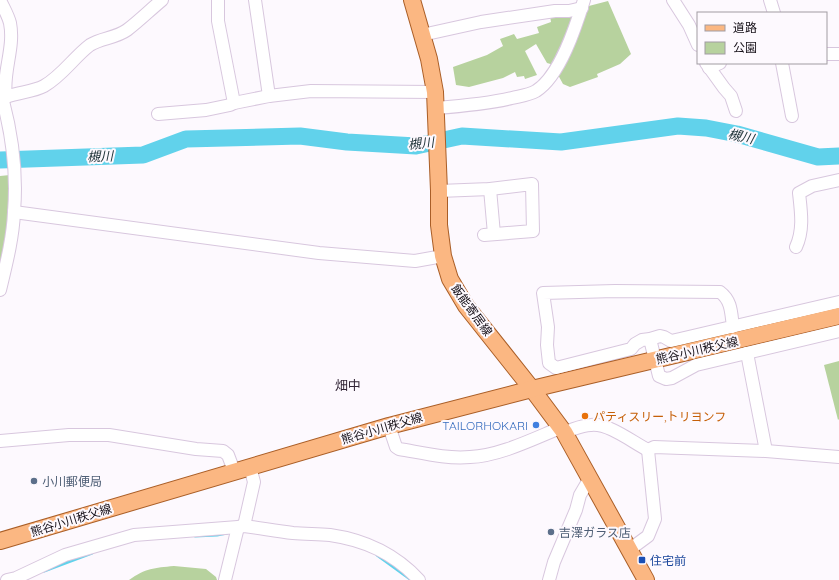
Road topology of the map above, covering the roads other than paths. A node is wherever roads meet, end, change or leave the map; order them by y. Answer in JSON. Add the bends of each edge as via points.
{"nodes":[{"id":1,"x":0,"y":0,"type":"edge"},
{"id":2,"x":162,"y":0,"type":"edge"},
{"id":3,"x":218,"y":0,"type":"edge"},
{"id":4,"x":255,"y":0,"type":"edge"},
{"id":5,"x":412,"y":0,"type":"edge"},
{"id":6,"x":673,"y":0,"type":"edge"},
{"id":7,"x":770,"y":0,"type":"edge"},
{"id":8,"x":583,"y":4,"type":"edge"},
{"id":9,"x":774,"y":12,"type":"edge"},
{"id":10,"x":422,"y":35,"type":"junction"},
{"id":11,"x":697,"y":44,"type":"edge"},
{"id":12,"x":827,"y":54,"type":"edge"},
{"id":13,"x":839,"y":54,"type":"edge"},
{"id":14,"x":782,"y":64,"type":"edge"},
{"id":15,"x":712,"y":65,"type":"edge"},
{"id":16,"x":435,"y":92,"type":"junction"},
{"id":17,"x":269,"y":96,"type":"junction"},
{"id":18,"x":3,"y":100,"type":"edge"},
{"id":19,"x":234,"y":103,"type":"junction"},
{"id":20,"x":736,"y":111,"type":"dead end"},
{"id":21,"x":437,"y":113,"type":"junction"},
{"id":22,"x":158,"y":114,"type":"dead end"},
{"id":23,"x":792,"y":116,"type":"dead end"},
{"id":24,"x":839,"y":180,"type":"edge"},
{"id":25,"x":490,"y":189,"type":"junction"},
{"id":26,"x":439,"y":191,"type":"junction"},
{"id":27,"x":14,"y":212,"type":"junction"},
{"id":28,"x":796,"y":247,"type":"dead end"},
{"id":29,"x":443,"y":256,"type":"junction"},
{"id":30,"x":0,"y":290,"type":"edge"},
{"id":31,"x":839,"y":302,"type":"edge"},
{"id":32,"x":839,"y":316,"type":"edge"},
{"id":33,"x":733,"y":327,"type":"junction"},
{"id":34,"x":839,"y":331,"type":"edge"},
{"id":35,"x":650,"y":340,"type":"junction"},
{"id":36,"x":747,"y":353,"type":"junction"},
{"id":37,"x":655,"y":360,"type":"junction"},
{"id":38,"x":532,"y":389,"type":"junction"},
{"id":39,"x":389,"y":426,"type":"junction"},
{"id":40,"x":562,"y":430,"type":"junction"},
{"id":41,"x":0,"y":441,"type":"edge"},
{"id":42,"x":648,"y":450,"type":"junction"},
{"id":43,"x":766,"y":452,"type":"junction"},
{"id":44,"x":839,"y":457,"type":"edge"},
{"id":45,"x":250,"y":466,"type":"junction"},
{"id":46,"x":234,"y":472,"type":"junction"},
{"id":47,"x":590,"y":478,"type":"junction"},
{"id":48,"x":241,"y":527,"type":"junction"},
{"id":49,"x":0,"y":541,"type":"edge"},
{"id":50,"x":629,"y":550,"type":"junction"},
{"id":51,"x":7,"y":580,"type":"edge"},
{"id":52,"x":225,"y":580,"type":"edge"},
{"id":53,"x":418,"y":580,"type":"edge"},
{"id":54,"x":549,"y":580,"type":"edge"},
{"id":55,"x":646,"y":580,"type":"edge"}],
"edges":[{"from":1,"to":18,"type":"street","via":[[11,30]]},
{"from":2,"to":18,"type":"street","via":[[127,31],[89,46],[44,86],[15,93]]},
{"from":3,"to":19,"type":"street","via":[[218,21]]},
{"from":4,"to":17,"type":"street"},
{"from":5,"to":10,"type":"main road","name":"飯能寄居線"},
{"from":6,"to":11,"type":"street"},
{"from":7,"to":9,"type":"street"},
{"from":8,"to":10,"type":"street","via":[[569,11],[481,22]]},
{"from":8,"to":21,"type":"street","via":[[560,61],[536,91],[505,100]]},
{"from":10,"to":16,"type":"main road","name":"飯能寄居線"},
{"from":12,"to":13,"type":"street"},
{"from":14,"to":23,"type":"street"},
{"from":15,"to":20,"type":"street","via":[[731,96]]},
{"from":16,"to":17,"type":"street","via":[[311,91]]},
{"from":16,"to":21,"type":"main road","name":"飯能寄居線"},
{"from":17,"to":19,"type":"street"},
{"from":18,"to":27,"type":"street","via":[[11,133]]},
{"from":19,"to":22,"type":"street","via":[[206,110]]},
{"from":21,"to":26,"type":"main road","name":"飯能寄居線"},
{"from":24,"to":28,"type":"street","via":[[812,186],[799,193],[802,223],[800,240]]},
{"from":25,"to":25,"type":"street","via":[[489,234],[533,231],[532,184]]},
{"from":25,"to":26,"type":"street"},
{"from":26,"to":29,"type":"main road","name":"飯能寄居線","via":[[439,225]]},
{"from":27,"to":29,"type":"street","via":[[319,253],[415,261]]},
{"from":27,"to":30,"type":"street"},
{"from":29,"to":38,"type":"main road","name":"飯能寄居線","via":[[450,279],[466,306]]},
{"from":31,"to":33,"type":"street"},
{"from":32,"to":37,"type":"main road","name":"熊谷小川秩父線"},
{"from":33,"to":35,"type":"street","via":[[671,341],[660,336]]},
{"from":33,"to":35,"type":"street","via":[[730,305],[727,297],[720,292],[543,293],[548,327],[549,363],[556,368],[631,349],[642,340]]},
{"from":34,"to":36,"type":"street"},
{"from":35,"to":37,"type":"street"},
{"from":36,"to":37,"type":"street","via":[[696,365],[666,379],[659,376]]},
{"from":36,"to":43,"type":"street"},
{"from":37,"to":38,"type":"main road","name":"熊谷小川秩父線"},
{"from":38,"to":39,"type":"main road","name":"熊谷小川秩父線"},
{"from":38,"to":40,"type":"main road","name":"飯能寄居線"},
{"from":39,"to":40,"type":"street","via":[[396,448],[444,457],[471,457],[504,450]]},
{"from":39,"to":45,"type":"main road","name":"熊谷小川秩父線"},
{"from":40,"to":42,"type":"street","via":[[591,425],[603,426]]},
{"from":40,"to":47,"type":"main road","name":"飯能寄居線"},
{"from":41,"to":46,"type":"street","via":[[69,435],[108,435],[223,451],[228,455]]},
{"from":42,"to":43,"type":"street","via":[[654,447]]},
{"from":42,"to":50,"type":"street","via":[[655,519],[648,536]]},
{"from":43,"to":44,"type":"street"},
{"from":45,"to":46,"type":"main road","name":"熊谷小川秩父線"},
{"from":45,"to":48,"type":"street","via":[[254,482]]},
{"from":46,"to":49,"type":"main road","name":"熊谷小川秩父線"},
{"from":47,"to":50,"type":"main road","name":"飯能寄居線"},
{"from":47,"to":54,"type":"street","via":[[580,495]]},
{"from":48,"to":51,"type":"street","via":[[134,536],[65,555]]},
{"from":48,"to":52,"type":"street"},
{"from":48,"to":53,"type":"street","via":[[356,540],[374,546]]},
{"from":50,"to":55,"type":"main road","name":"飯能寄居線"}]}
